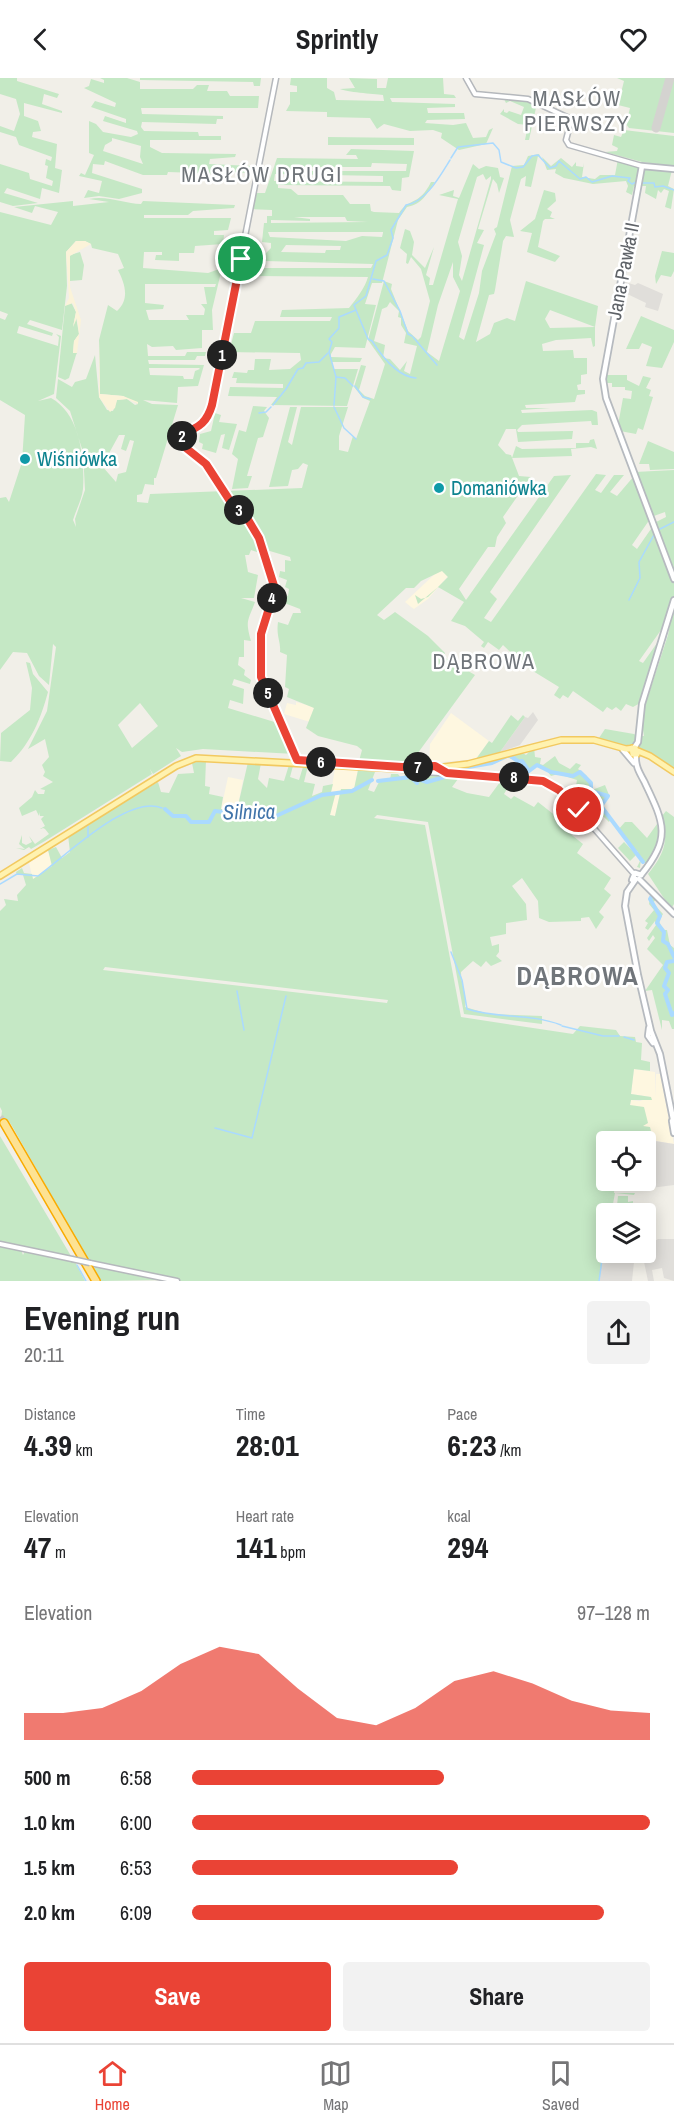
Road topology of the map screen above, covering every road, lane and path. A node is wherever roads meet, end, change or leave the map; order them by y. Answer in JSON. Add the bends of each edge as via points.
{"nodes":[{"id":1,"x":276,"y":78,"type":"edge"},
{"id":2,"x":466,"y":78,"type":"edge"},
{"id":3,"x":642,"y":166,"type":"junction"},
{"id":4,"x":674,"y":169,"type":"edge"},
{"id":5,"x":674,"y":579,"type":"edge"},
{"id":6,"x":674,"y":600,"type":"edge"},
{"id":7,"x":599,"y":741,"type":"junction"},
{"id":8,"x":623,"y":750,"type":"junction"},
{"id":9,"x":635,"y":752,"type":"junction"},
{"id":10,"x":646,"y":756,"type":"junction"},
{"id":11,"x":297,"y":761,"type":"junction"},
{"id":12,"x":479,"y":762,"type":"junction"},
{"id":13,"x":635,"y":764,"type":"junction"},
{"id":14,"x":438,"y":767,"type":"junction"},
{"id":15,"x":409,"y":769,"type":"junction"},
{"id":16,"x":449,"y":772,"type":"junction"},
{"id":17,"x":674,"y":773,"type":"edge"},
{"id":18,"x":640,"y":873,"type":"junction"},
{"id":19,"x":0,"y":875,"type":"edge"},
{"id":20,"x":672,"y":912,"type":"edge"},
{"id":21,"x":651,"y":1035,"type":"junction"},
{"id":22,"x":2,"y":1124,"type":"edge"},
{"id":23,"x":674,"y":1124,"type":"edge"},
{"id":24,"x":674,"y":1133,"type":"edge"},
{"id":25,"x":0,"y":1245,"type":"edge"},
{"id":26,"x":94,"y":1281,"type":"edge"},
{"id":27,"x":177,"y":1281,"type":"edge"}],
"edges":[{"from":1,"to":11,"type":"street","via":[[212,405],[204,423],[184,433],[181,442],[182,447],[206,464],[259,538],[274,585],[261,634],[261,677]]},
{"from":2,"to":3,"type":"street","via":[[475,94],[528,99],[571,120],[567,144]]},
{"from":3,"to":4,"type":"main road"},
{"from":3,"to":5,"type":"main road","name":"Jana Pawła II","via":[[603,379],[605,395]]},
{"from":6,"to":9,"type":"main road","via":[[640,718]]},
{"from":7,"to":8,"type":"main road"},
{"from":7,"to":9,"type":"main road"},
{"from":7,"to":12,"type":"main road","via":[[550,741]]},
{"from":8,"to":9,"type":"main road"},
{"from":8,"to":13,"type":"main road"},
{"from":9,"to":10,"type":"main road"},
{"from":9,"to":13,"type":"main road"},
{"from":9,"to":17,"type":"main road","via":[[650,756]]},
{"from":10,"to":13,"type":"main road","via":[[638,758]]},
{"from":10,"to":17,"type":"main road"},
{"from":11,"to":15,"type":"main road"},
{"from":11,"to":19,"type":"main road","via":[[207,754],[186,758]]},
{"from":12,"to":14,"type":"main road"},
{"from":12,"to":16,"type":"main road"},
{"from":13,"to":18,"type":"main road","via":[[662,830],[659,852]]},
{"from":14,"to":15,"type":"main road"},
{"from":14,"to":16,"type":"main road"},
{"from":15,"to":16,"type":"street"},
{"from":16,"to":18,"type":"street","via":[[530,778],[547,783],[565,795]]},
{"from":18,"to":20,"type":"main road"},
{"from":18,"to":21,"type":"main road","via":[[626,891],[623,903]]},
{"from":21,"to":23,"type":"main road","via":[[660,1054]]},
{"from":21,"to":24,"type":"main road","via":[[659,1055]]},
{"from":22,"to":26,"type":"highway"},
{"from":25,"to":27,"type":"street","bridge":true}]}
